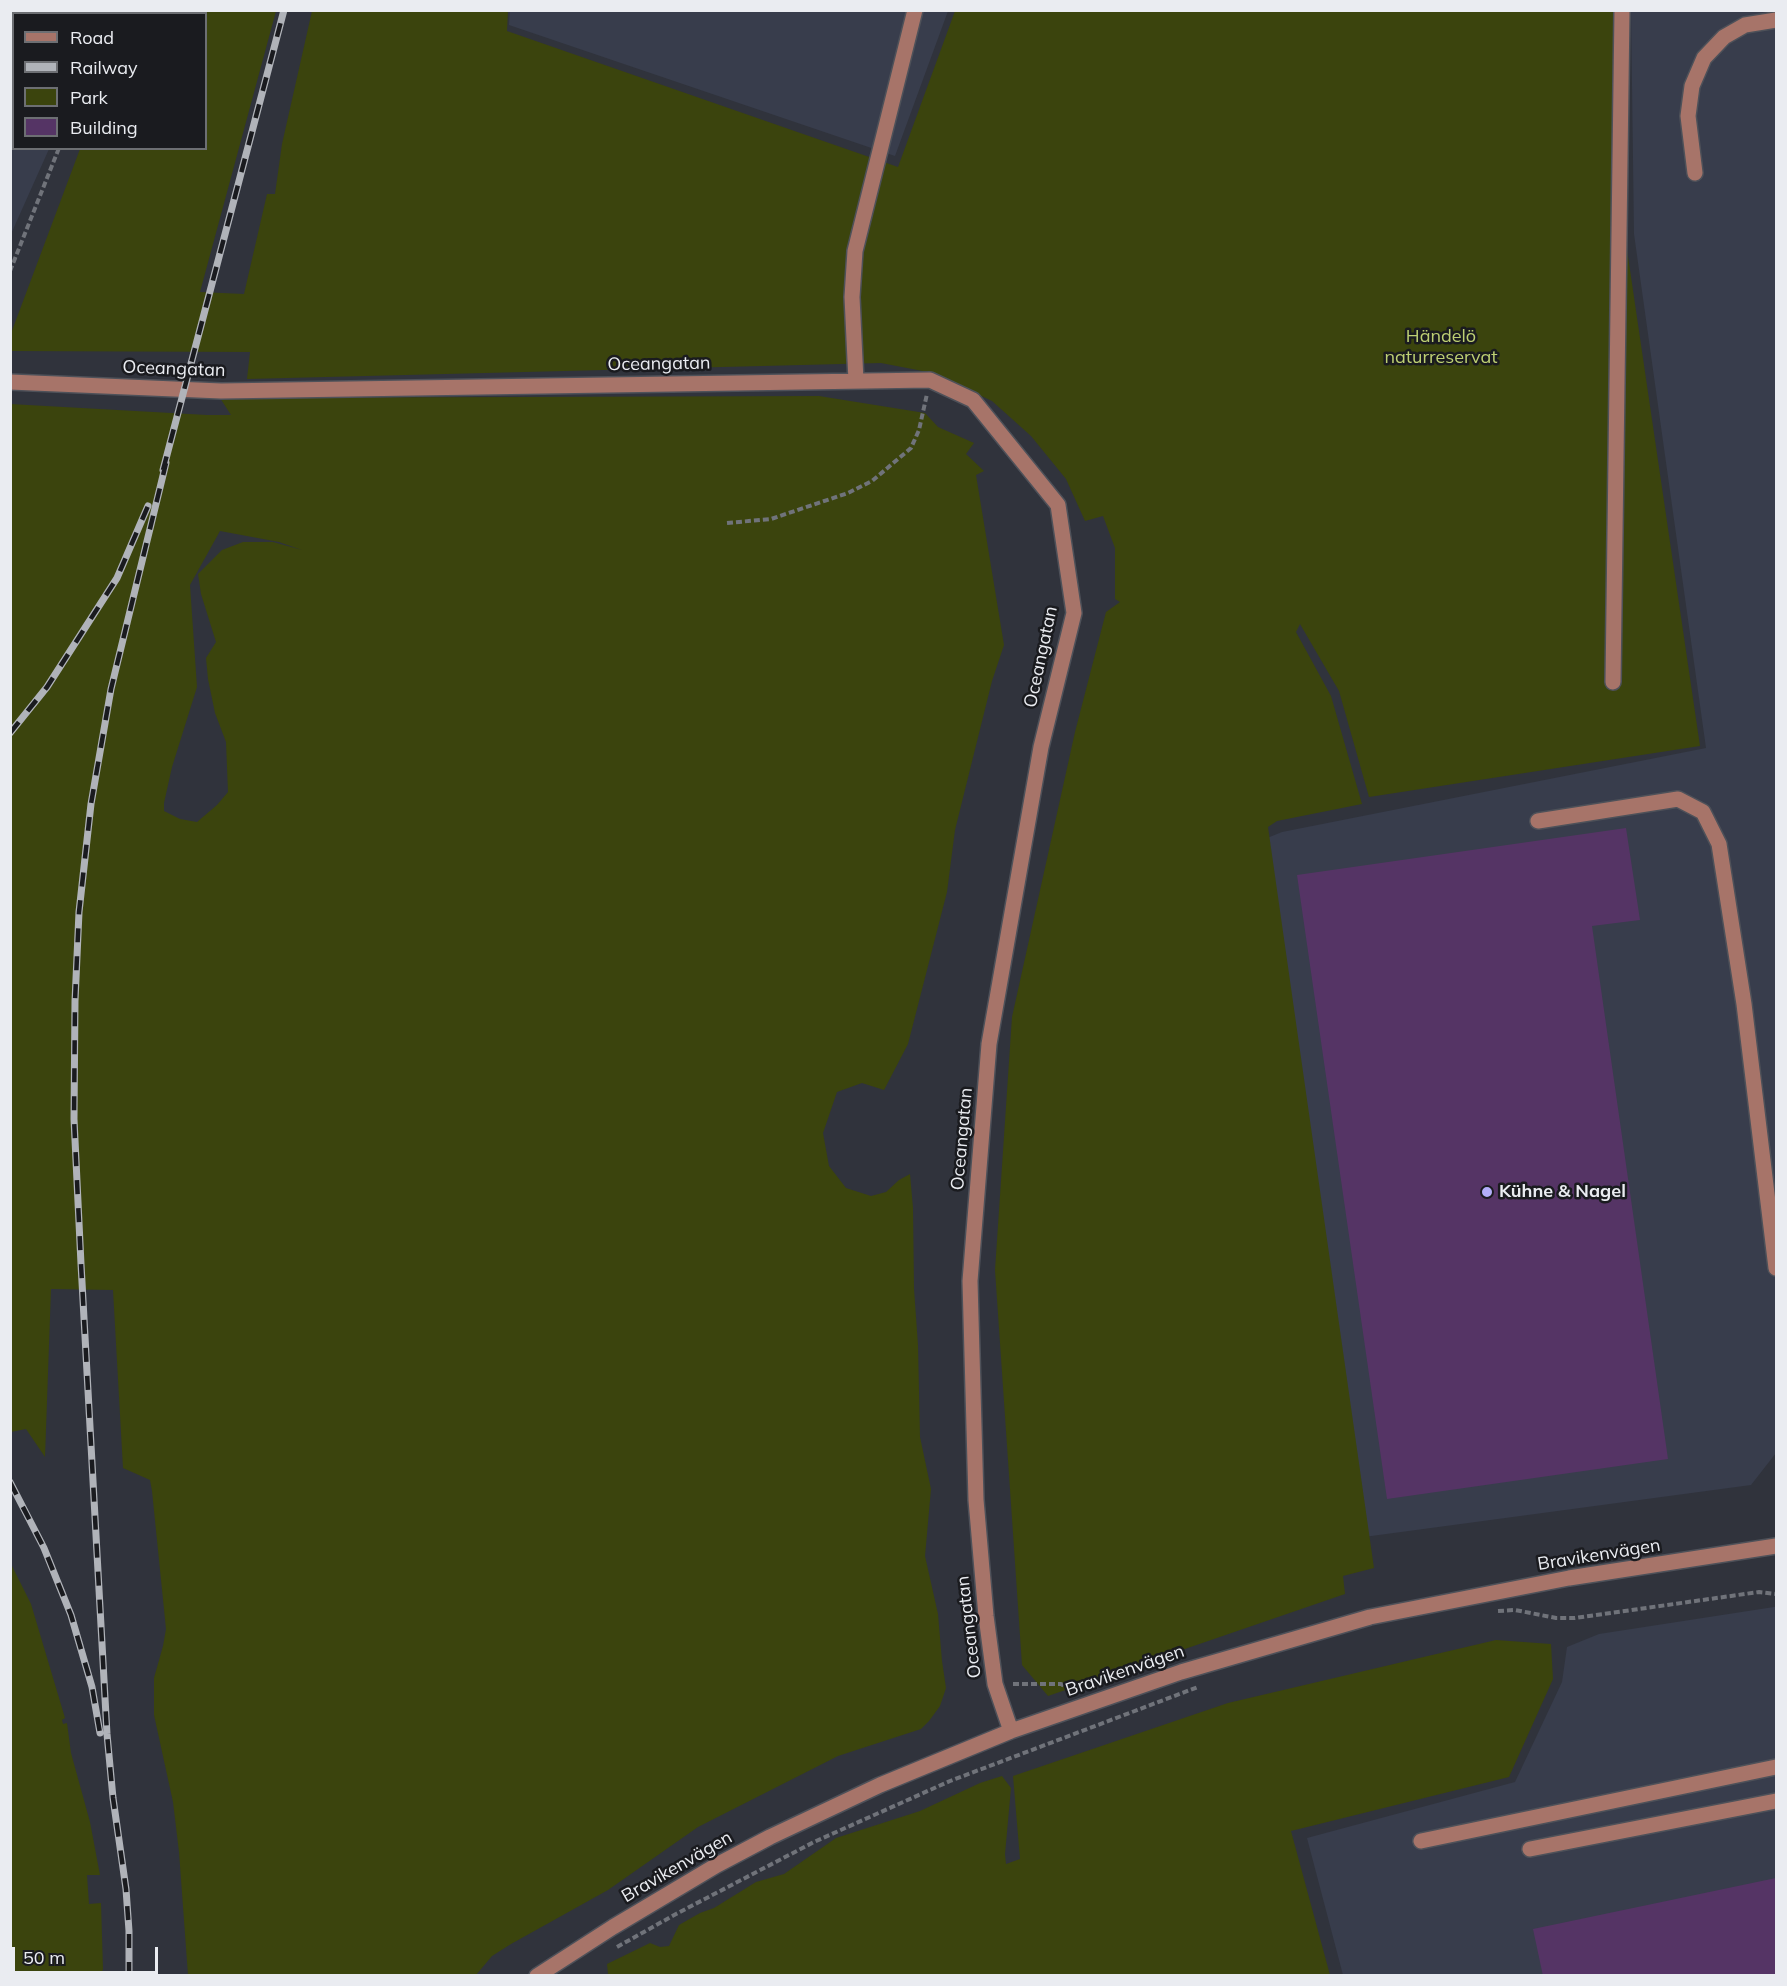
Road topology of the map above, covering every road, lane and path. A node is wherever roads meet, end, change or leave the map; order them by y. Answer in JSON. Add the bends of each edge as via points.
{"nodes":[{"id":1,"x":915,"y":10,"type":"edge"},
{"id":2,"x":1622,"y":10,"type":"edge"},
{"id":3,"x":1776,"y":20,"type":"edge"},
{"id":4,"x":58,"y":150,"type":"edge"},
{"id":5,"x":1695,"y":172,"type":"dead end"},
{"id":6,"x":10,"y":271,"type":"edge"},
{"id":7,"x":856,"y":381,"type":"junction"},
{"id":8,"x":930,"y":381,"type":"junction"},
{"id":9,"x":10,"y":382,"type":"edge"},
{"id":10,"x":727,"y":523,"type":"dead end"},
{"id":11,"x":1613,"y":682,"type":"dead end"},
{"id":12,"x":1538,"y":821,"type":"dead end"},
{"id":13,"x":1776,"y":1268,"type":"edge"},
{"id":14,"x":1776,"y":1546,"type":"edge"},
{"id":15,"x":1776,"y":1594,"type":"edge"},
{"id":16,"x":1490,"y":1611,"type":"dead end"},
{"id":17,"x":995,"y":1684,"type":"junction"},
{"id":18,"x":1202,"y":1685,"type":"dead end"},
{"id":19,"x":1077,"y":1708,"type":"junction"},
{"id":20,"x":1011,"y":1731,"type":"junction"},
{"id":21,"x":1776,"y":1767,"type":"edge"},
{"id":22,"x":1776,"y":1801,"type":"edge"},
{"id":23,"x":1421,"y":1841,"type":"dead end"},
{"id":24,"x":1530,"y":1850,"type":"dead end"},
{"id":25,"x":608,"y":1952,"type":"dead end"},
{"id":26,"x":537,"y":1976,"type":"edge"}],
"edges":[{"from":1,"to":7,"type":"street","via":[[855,251],[852,297]]},
{"from":2,"to":11,"type":"street"},
{"from":3,"to":5,"type":"street","via":[[1745,25],[1724,37],[1704,58],[1692,86],[1688,116]]},
{"from":4,"to":6,"type":"path"},
{"from":7,"to":8,"type":"street","name":"Oceangatan"},
{"from":7,"to":9,"type":"street","name":"Oceangatan","via":[[221,391]]},
{"from":8,"to":10,"type":"path","via":[[912,448],[872,481],[771,519]]},
{"from":8,"to":17,"type":"street","name":"Oceangatan","via":[[973,400],[1058,505],[1074,612],[1041,747],[989,1044],[970,1281],[976,1500]]},
{"from":12,"to":13,"type":"street","via":[[1678,799],[1703,812],[1719,844],[1744,1004]]},
{"from":14,"to":19,"type":"street","name":"Bravikenvägen","via":[[1569,1578],[1370,1617],[1181,1672]]},
{"from":15,"to":16,"type":"path","via":[[1759,1592],[1575,1618],[1515,1610]]},
{"from":17,"to":19,"type":"path","via":[[1061,1684],[1070,1689]]},
{"from":17,"to":20,"type":"street","name":"Oceangatan"},
{"from":18,"to":25,"type":"path","via":[[950,1781],[814,1842]]},
{"from":19,"to":20,"type":"street","name":"Bravikenvägen"},
{"from":20,"to":26,"type":"street","name":"Bravikenvägen","via":[[880,1785],[770,1837]]},
{"from":21,"to":23,"type":"street"},
{"from":22,"to":24,"type":"street"}]}
